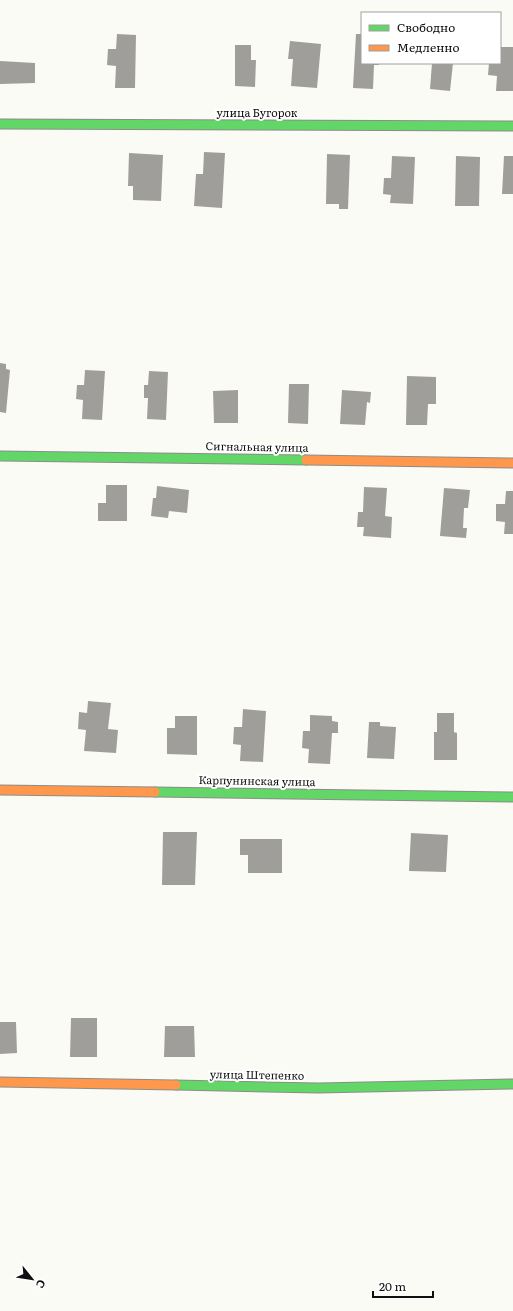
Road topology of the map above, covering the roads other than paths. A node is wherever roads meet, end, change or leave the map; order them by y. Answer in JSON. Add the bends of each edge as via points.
{"nodes":[{"id":1,"x":0,"y":124,"type":"edge"},
{"id":2,"x":513,"y":126,"type":"edge"},
{"id":3,"x":0,"y":456,"type":"edge"},
{"id":4,"x":513,"y":463,"type":"edge"},
{"id":5,"x":0,"y":790,"type":"edge"},
{"id":6,"x":513,"y":797,"type":"edge"},
{"id":7,"x":0,"y":1082,"type":"edge"},
{"id":8,"x":513,"y":1084,"type":"edge"}],
"edges":[{"from":1,"to":2,"type":"street","name":"улица Бугорок"},
{"from":3,"to":4,"type":"street","name":"Сигнальная улица"},
{"from":5,"to":6,"type":"street","name":"Карпунинская улица"},
{"from":7,"to":8,"type":"street","name":"улица Штепенко","via":[[318,1088]]}]}
